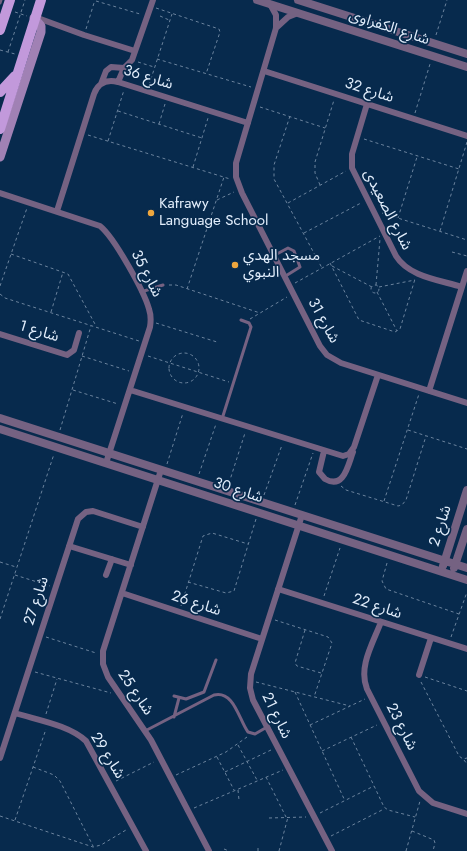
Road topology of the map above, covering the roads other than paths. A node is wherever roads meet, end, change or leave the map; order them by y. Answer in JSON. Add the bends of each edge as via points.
{"nodes":[{"id":1,"x":40,"y":0,"type":"edge"},
{"id":2,"x":153,"y":0,"type":"edge"},
{"id":3,"x":257,"y":0,"type":"edge"},
{"id":4,"x":298,"y":0,"type":"edge"},
{"id":5,"x":4,"y":3,"type":"edge"},
{"id":6,"x":270,"y":4,"type":"junction"},
{"id":7,"x":298,"y":13,"type":"junction"},
{"id":8,"x":34,"y":17,"type":"junction"},
{"id":9,"x":276,"y":28,"type":"junction"},
{"id":10,"x":0,"y":30,"type":"edge"},
{"id":11,"x":135,"y":51,"type":"junction"},
{"id":12,"x":467,"y":54,"type":"edge"},
{"id":13,"x":467,"y":67,"type":"edge"},
{"id":14,"x":124,"y":68,"type":"junction"},
{"id":15,"x":264,"y":71,"type":"junction"},
{"id":16,"x":18,"y":73,"type":"junction"},
{"id":17,"x":118,"y":82,"type":"junction"},
{"id":18,"x":101,"y":84,"type":"junction"},
{"id":19,"x":0,"y":92,"type":"edge"},
{"id":20,"x":367,"y":104,"type":"junction"},
{"id":21,"x":248,"y":123,"type":"junction"},
{"id":22,"x":0,"y":129,"type":"edge"},
{"id":23,"x":467,"y":136,"type":"edge"},
{"id":24,"x":0,"y":157,"type":"edge"},
{"id":25,"x":0,"y":193,"type":"edge"},
{"id":26,"x":57,"y":211,"type":"junction"},
{"id":27,"x":274,"y":256,"type":"junction"},
{"id":28,"x":467,"y":271,"type":"edge"},
{"id":29,"x":284,"y":276,"type":"junction"},
{"id":30,"x":163,"y":285,"type":"road end"},
{"id":31,"x":462,"y":287,"type":"junction"},
{"id":32,"x":141,"y":292,"type":"junction"},
{"id":33,"x":241,"y":320,"type":"dead end"},
{"id":34,"x":79,"y":333,"type":"dead end"},
{"id":35,"x":0,"y":334,"type":"edge"},
{"id":36,"x":378,"y":375,"type":"junction"},
{"id":37,"x":130,"y":390,"type":"junction"},
{"id":38,"x":429,"y":391,"type":"junction"},
{"id":39,"x":467,"y":402,"type":"edge"},
{"id":40,"x":0,"y":418,"type":"edge"},
{"id":41,"x":220,"y":418,"type":"junction"},
{"id":42,"x":0,"y":429,"type":"edge"},
{"id":43,"x":354,"y":447,"type":"junction"},
{"id":44,"x":324,"y":452,"type":"junction"},
{"id":45,"x":109,"y":453,"type":"junction"},
{"id":46,"x":106,"y":464,"type":"junction"},
{"id":47,"x":163,"y":470,"type":"junction"},
{"id":48,"x":158,"y":480,"type":"junction"},
{"id":49,"x":467,"y":490,"type":"edge"},
{"id":50,"x":302,"y":515,"type":"junction"},
{"id":51,"x":298,"y":526,"type":"junction"},
{"id":52,"x":143,"y":527,"type":"junction"},
{"id":53,"x":467,"y":529,"type":"edge"},
{"id":54,"x":69,"y":546,"type":"junction"},
{"id":55,"x":112,"y":559,"type":"junction"},
{"id":56,"x":444,"y":561,"type":"junction"},
{"id":57,"x":456,"y":564,"type":"junction"},
{"id":58,"x":131,"y":565,"type":"junction"},
{"id":59,"x":467,"y":568,"type":"edge"},
{"id":60,"x":441,"y":571,"type":"junction"},
{"id":61,"x":106,"y":575,"type":"dead end"},
{"id":62,"x":452,"y":575,"type":"junction"},
{"id":63,"x":467,"y":580,"type":"edge"},
{"id":64,"x":278,"y":590,"type":"junction"},
{"id":65,"x":122,"y":593,"type":"junction"},
{"id":66,"x":381,"y":622,"type":"junction"},
{"id":67,"x":431,"y":638,"type":"junction"},
{"id":68,"x":262,"y":639,"type":"junction"},
{"id":69,"x":467,"y":649,"type":"edge"},
{"id":70,"x":216,"y":660,"type":"dead end"},
{"id":71,"x":419,"y":676,"type":"road end"},
{"id":72,"x":174,"y":696,"type":"dead end"},
{"id":73,"x":179,"y":698,"type":"junction"},
{"id":74,"x":15,"y":713,"type":"junction"},
{"id":75,"x":174,"y":717,"type":"junction"},
{"id":76,"x":267,"y":727,"type":"junction"},
{"id":77,"x":145,"y":731,"type":"junction"},
{"id":78,"x":0,"y":758,"type":"edge"},
{"id":79,"x":467,"y":814,"type":"edge"},
{"id":80,"x":207,"y":850,"type":"edge"},
{"id":81,"x":146,"y":851,"type":"edge"},
{"id":82,"x":332,"y":851,"type":"edge"}],
"edges":[{"from":1,"to":8,"type":"main road"},
{"from":2,"to":11,"type":"street"},
{"from":3,"to":6,"type":"street","name":"شارع الكفراوى"},
{"from":4,"to":12,"type":"street","name":"شارع الكفراوى"},
{"from":5,"to":10,"type":"main road"},
{"from":6,"to":7,"type":"street","name":"شارع الكفراوى"},
{"from":6,"to":9,"type":"street","name":"شارع 31","via":[[276,15]]},
{"from":7,"to":9,"type":"street","via":[[288,17]]},
{"from":7,"to":13,"type":"street","name":"شارع الكفراوى"},
{"from":8,"to":11,"type":"street"},
{"from":8,"to":16,"type":"main road"},
{"from":8,"to":24,"type":"main road","via":[[41,32]]},
{"from":9,"to":15,"type":"street","name":"شارع 31"},
{"from":11,"to":14,"type":"street","via":[[132,60]]},
{"from":14,"to":17,"type":"street"},
{"from":14,"to":18,"type":"street","via":[[111,66]]},
{"from":15,"to":20,"type":"street","name":"شارع 32"},
{"from":15,"to":21,"type":"street","name":"شارع 31"},
{"from":16,"to":19,"type":"main road"},
{"from":16,"to":22,"type":"main road"},
{"from":17,"to":18,"type":"street","name":"شارع 36","via":[[109,81]]},
{"from":17,"to":21,"type":"street","name":"شارع 36"},
{"from":18,"to":26,"type":"street","name":"شارع 36","via":[[95,91]]},
{"from":20,"to":23,"type":"street","name":"شارع 32"},
{"from":20,"to":31,"type":"street","name":"شارع الصعيدى","via":[[352,154],[352,168],[382,235],[398,261],[416,277]]},
{"from":21,"to":27,"type":"street","name":"شارع 31","via":[[237,158],[237,181]]},
{"from":25,"to":26,"type":"street","name":"شارع 35"},
{"from":26,"to":32,"type":"street","name":"شارع 35","via":[[94,223],[105,230],[116,243]]},
{"from":27,"to":29,"type":"street","name":"شارع 31"},
{"from":27,"to":29,"type":"lane","via":[[288,248],[294,251],[300,267]]},
{"from":28,"to":31,"type":"street"},
{"from":29,"to":36,"type":"street","name":"شارع 31","via":[[320,346],[328,355],[341,363]]},
{"from":30,"to":32,"type":"lane"},
{"from":31,"to":38,"type":"street"},
{"from":32,"to":37,"type":"street","name":"شارع 35","via":[[149,308],[151,321]]},
{"from":33,"to":41,"type":"lane","via":[[246,321],[251,327]]},
{"from":34,"to":35,"type":"street","name":"شارع 1","via":[[74,350],[67,355]]},
{"from":36,"to":38,"type":"street","name":"شارع 31"},
{"from":36,"to":43,"type":"street"},
{"from":37,"to":41,"type":"street"},
{"from":37,"to":45,"type":"street","name":"شارع 35"},
{"from":38,"to":39,"type":"street","name":"شارع 31"},
{"from":40,"to":45,"type":"street","name":"شارع 30"},
{"from":41,"to":44,"type":"street"},
{"from":42,"to":46,"type":"street","name":"شارع 30"},
{"from":43,"to":44,"type":"street","via":[[349,454],[343,456]]},
{"from":43,"to":44,"type":"street","via":[[345,476],[331,482],[325,480],[319,468]]},
{"from":45,"to":46,"type":"street","name":"شارع 35"},
{"from":45,"to":47,"type":"street","name":"شارع 30"},
{"from":46,"to":48,"type":"street","name":"شارع 30"},
{"from":47,"to":48,"type":"street"},
{"from":47,"to":50,"type":"street","name":"شارع 30"},
{"from":48,"to":51,"type":"street","name":"شارع 30"},
{"from":48,"to":52,"type":"street"},
{"from":49,"to":56,"type":"street","name":"شارع 2"},
{"from":50,"to":51,"type":"street","name":"شارع 21"},
{"from":50,"to":56,"type":"street","name":"شارع 30"},
{"from":51,"to":60,"type":"street","name":"شارع 30"},
{"from":51,"to":64,"type":"street","name":"شارع 21"},
{"from":52,"to":54,"type":"street","name":"شارع 27","via":[[89,511],[78,519]]},
{"from":52,"to":58,"type":"street"},
{"from":53,"to":57,"type":"street","name":"شارع 2"},
{"from":54,"to":55,"type":"street"},
{"from":54,"to":74,"type":"street","name":"شارع 27"},
{"from":55,"to":58,"type":"street"},
{"from":55,"to":61,"type":"street"},
{"from":56,"to":57,"type":"street","name":"شارع 30"},
{"from":56,"to":60,"type":"street","name":"شارع 2"},
{"from":57,"to":59,"type":"street","name":"شارع 30"},
{"from":57,"to":62,"type":"street","name":"شارع 2"},
{"from":58,"to":65,"type":"street"},
{"from":60,"to":62,"type":"street","name":"شارع 30"},
{"from":62,"to":63,"type":"street","name":"شارع 30"},
{"from":64,"to":66,"type":"street","name":"شارع 22"},
{"from":64,"to":68,"type":"street","name":"شارع 21"},
{"from":65,"to":68,"type":"street","name":"شارع 26"},
{"from":65,"to":77,"type":"street","name":"شارع 25","via":[[103,655],[106,672]]},
{"from":66,"to":67,"type":"street","name":"شارع 22"},
{"from":66,"to":79,"type":"street","name":"شارع 23","via":[[364,668],[364,680],[371,696],[422,795],[433,803]]},
{"from":67,"to":69,"type":"street","name":"شارع 22"},
{"from":67,"to":71,"type":"street"},
{"from":68,"to":76,"type":"street","name":"شارع 21","via":[[250,680],[251,696]]},
{"from":70,"to":73,"type":"lane","via":[[204,692],[188,699]]},
{"from":72,"to":73,"type":"lane"},
{"from":73,"to":75,"type":"lane"},
{"from":74,"to":78,"type":"street","name":"شارع 27"},
{"from":74,"to":81,"type":"street","name":"شارع 29","via":[[73,731],[86,741]]},
{"from":75,"to":76,"type":"lane","via":[[214,695],[223,695],[231,701],[250,733],[255,734]]},
{"from":75,"to":77,"type":"lane"},
{"from":76,"to":82,"type":"street","name":"شارع 21"},
{"from":77,"to":80,"type":"street","name":"شارع 25"}]}
